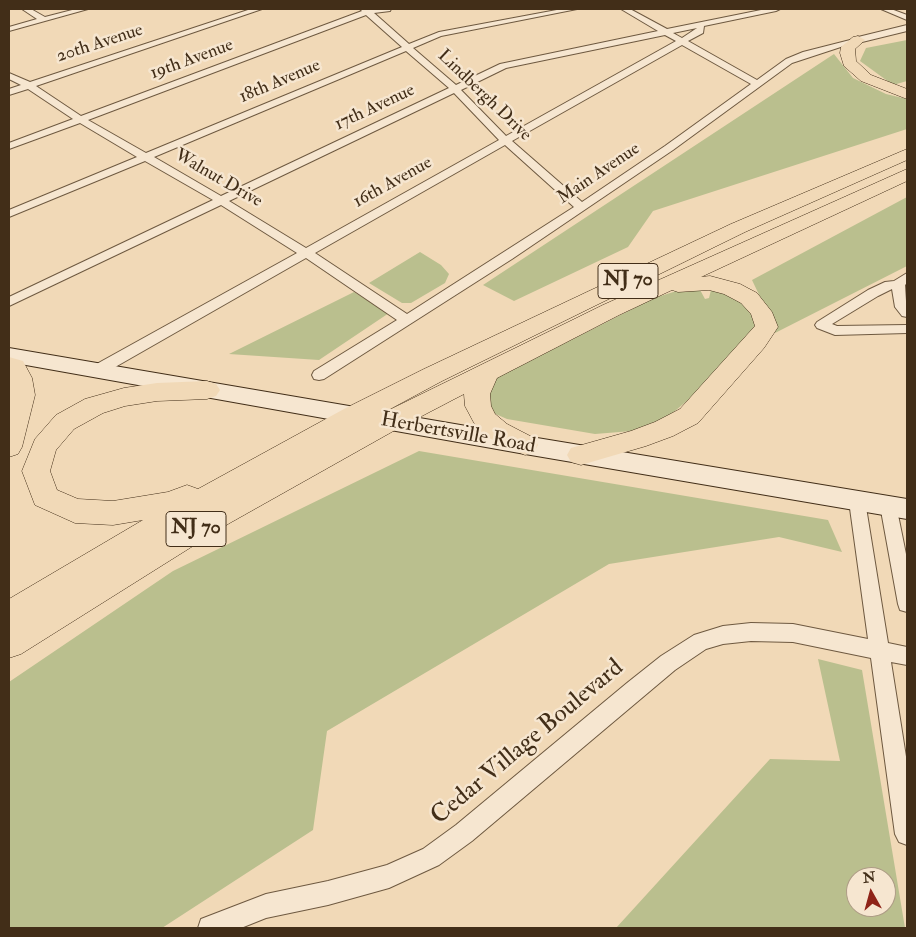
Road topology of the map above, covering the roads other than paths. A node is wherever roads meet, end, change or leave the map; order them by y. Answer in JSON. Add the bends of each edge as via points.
{"nodes":[{"id":1,"x":26,"y":9,"type":"edge"},
{"id":2,"x":84,"y":9,"type":"edge"},
{"id":3,"x":258,"y":9,"type":"edge"},
{"id":4,"x":387,"y":9,"type":"edge"},
{"id":5,"x":573,"y":9,"type":"edge"},
{"id":6,"x":625,"y":9,"type":"edge"},
{"id":7,"x":776,"y":9,"type":"edge"},
{"id":8,"x":885,"y":9,"type":"edge"},
{"id":9,"x":366,"y":10,"type":"edge"},
{"id":10,"x":907,"y":18,"type":"edge"},
{"id":11,"x":44,"y":20,"type":"junction"},
{"id":12,"x":703,"y":24,"type":"junction"},
{"id":13,"x":907,"y":28,"type":"edge"},
{"id":14,"x":9,"y":29,"type":"edge"},
{"id":15,"x":666,"y":32,"type":"junction"},
{"id":16,"x":858,"y":40,"type":"junction"},
{"id":17,"x":682,"y":41,"type":"junction"},
{"id":18,"x":407,"y":46,"type":"junction"},
{"id":19,"x":9,"y":76,"type":"edge"},
{"id":20,"x":758,"y":84,"type":"junction"},
{"id":21,"x":29,"y":85,"type":"junction"},
{"id":22,"x":454,"y":88,"type":"junction"},
{"id":23,"x":9,"y":92,"type":"edge"},
{"id":24,"x":907,"y":94,"type":"edge"},
{"id":25,"x":80,"y":119,"type":"junction"},
{"id":26,"x":506,"y":140,"type":"junction"},
{"id":27,"x":9,"y":146,"type":"edge"},
{"id":28,"x":907,"y":154,"type":"edge"},
{"id":29,"x":146,"y":158,"type":"junction"},
{"id":30,"x":907,"y":174,"type":"edge"},
{"id":31,"x":220,"y":200,"type":"junction"},
{"id":32,"x":581,"y":207,"type":"junction"},
{"id":33,"x":9,"y":214,"type":"edge"},
{"id":34,"x":306,"y":253,"type":"junction"},
{"id":35,"x":902,"y":280,"type":"edge"},
{"id":36,"x":9,"y":302,"type":"edge"},
{"id":37,"x":611,"y":310,"type":"junction"},
{"id":38,"x":907,"y":313,"type":"edge"},
{"id":39,"x":405,"y":319,"type":"junction"},
{"id":40,"x":907,"y":330,"type":"edge"},
{"id":41,"x":9,"y":355,"type":"edge"},
{"id":42,"x":9,"y":365,"type":"edge"},
{"id":43,"x":98,"y":370,"type":"junction"},
{"id":44,"x":488,"y":372,"type":"junction"},
{"id":45,"x":319,"y":375,"type":"dead end"},
{"id":46,"x":207,"y":390,"type":"junction"},
{"id":47,"x":353,"y":416,"type":"junction"},
{"id":48,"x":388,"y":422,"type":"junction"},
{"id":49,"x":307,"y":442,"type":"junction"},
{"id":50,"x":525,"y":445,"type":"junction"},
{"id":51,"x":9,"y":447,"type":"edge"},
{"id":52,"x":581,"y":455,"type":"junction"},
{"id":53,"x":857,"y":500,"type":"junction"},
{"id":54,"x":898,"y":507,"type":"edge"},
{"id":55,"x":907,"y":604,"type":"edge"},
{"id":56,"x":9,"y":616,"type":"edge"},
{"id":57,"x":9,"y":644,"type":"edge"},
{"id":58,"x":880,"y":651,"type":"junction"},
{"id":59,"x":907,"y":656,"type":"edge"},
{"id":60,"x":907,"y":834,"type":"edge"},
{"id":61,"x":210,"y":928,"type":"edge"}],
"edges":[{"from":1,"to":11,"type":"street"},
{"from":2,"to":11,"type":"street"},
{"from":3,"to":21,"type":"street","name":"20th Avenue"},
{"from":4,"to":9,"type":"street","name":"19th Avenue"},
{"from":5,"to":18,"type":"street","name":"18th Avenue","via":[[439,34]]},
{"from":6,"to":15,"type":"street"},
{"from":7,"to":12,"type":"street","name":"17th Avenue"},
{"from":8,"to":10,"type":"street"},
{"from":9,"to":18,"type":"street","name":"Lindbergh Drive"},
{"from":9,"to":25,"type":"street","name":"19th Avenue"},
{"from":11,"to":14,"type":"street"},
{"from":12,"to":15,"type":"street","name":"17th Avenue"},
{"from":12,"to":17,"type":"street","name":"16th Avenue","via":[[700,31]]},
{"from":13,"to":16,"type":"street","name":"Main Avenue"},
{"from":15,"to":17,"type":"street"},
{"from":15,"to":22,"type":"street","name":"17th Avenue","via":[[503,66]]},
{"from":16,"to":20,"type":"street","name":"Main Avenue","via":[[806,54]]},
{"from":16,"to":24,"type":"highway","via":[[848,47],[849,63],[866,78]]},
{"from":17,"to":20,"type":"street"},
{"from":17,"to":26,"type":"street","name":"16th Avenue"},
{"from":18,"to":22,"type":"street","name":"Lindbergh Drive"},
{"from":18,"to":29,"type":"street","name":"18th Avenue"},
{"from":19,"to":21,"type":"street","name":"Walnut Drive"},
{"from":20,"to":32,"type":"street","name":"Main Avenue"},
{"from":21,"to":23,"type":"street","name":"20th Avenue"},
{"from":21,"to":25,"type":"street","name":"Walnut Drive"},
{"from":22,"to":26,"type":"street","name":"Lindbergh Drive"},
{"from":22,"to":31,"type":"street","name":"17th Avenue"},
{"from":25,"to":27,"type":"street","name":"19th Avenue"},
{"from":25,"to":29,"type":"street","name":"Walnut Drive"},
{"from":26,"to":32,"type":"street","name":"Lindbergh Drive"},
{"from":26,"to":34,"type":"street","name":"16th Avenue"},
{"from":28,"to":47,"type":"highway","number":"NJ 70","via":[[738,228]]},
{"from":29,"to":31,"type":"street","name":"Walnut Drive"},
{"from":29,"to":33,"type":"street","name":"18th Avenue"},
{"from":30,"to":37,"type":"highway","number":"NJ 70"},
{"from":31,"to":34,"type":"street","name":"Walnut Drive"},
{"from":31,"to":36,"type":"street","name":"17th Avenue"},
{"from":32,"to":39,"type":"street","name":"Main Avenue"},
{"from":34,"to":39,"type":"street","name":"Walnut Drive"},
{"from":34,"to":43,"type":"street","name":"16th Avenue"},
{"from":35,"to":38,"type":"street","via":[[902,307]]},
{"from":35,"to":40,"type":"street","via":[[874,293],[828,328]]},
{"from":37,"to":44,"type":"highway","number":"NJ 70"},
{"from":37,"to":52,"type":"highway","via":[[677,285],[710,283],[749,298],[761,312],[767,327],[689,416],[637,439]]},
{"from":39,"to":45,"type":"street","name":"Main Avenue"},
{"from":41,"to":43,"type":"main road","name":"Herbertsville Road"},
{"from":42,"to":51,"type":"highway","via":[[14,367],[20,378],[22,395]]},
{"from":43,"to":46,"type":"main road","name":"Herbertsville Road"},
{"from":44,"to":48,"type":"highway","number":"NJ 70"},
{"from":44,"to":50,"type":"highway","via":[[477,394],[478,406],[486,421],[498,431]]},
{"from":46,"to":47,"type":"main road","name":"Herbertsville Road"},
{"from":46,"to":49,"type":"highway","via":[[124,397],[94,406],[65,422],[44,446],[36,472],[45,497],[75,511],[113,513],[172,503]]},
{"from":47,"to":48,"type":"main road","name":"Herbertsville Road"},
{"from":47,"to":49,"type":"highway","number":"NJ 70"},
{"from":48,"to":50,"type":"main road","name":"Herbertsville Road"},
{"from":48,"to":57,"type":"highway","number":"NJ 70","via":[[218,516]]},
{"from":49,"to":56,"type":"highway","number":"NJ 70","via":[[162,523]]},
{"from":50,"to":52,"type":"main road","name":"Herbertsville Road"},
{"from":52,"to":53,"type":"main road","name":"Herbertsville Road"},
{"from":53,"to":54,"type":"main road","name":"Herbertsville Road"},
{"from":53,"to":58,"type":"street"},
{"from":54,"to":55,"type":"street"},
{"from":58,"to":59,"type":"street","name":"Cedar Village Boulevard"},
{"from":58,"to":60,"type":"street"},
{"from":58,"to":61,"type":"street","name":"Cedar Village Boulevard","via":[[793,633],[723,635],[701,641],[634,690],[431,857],[389,876],[266,906]]}]}
